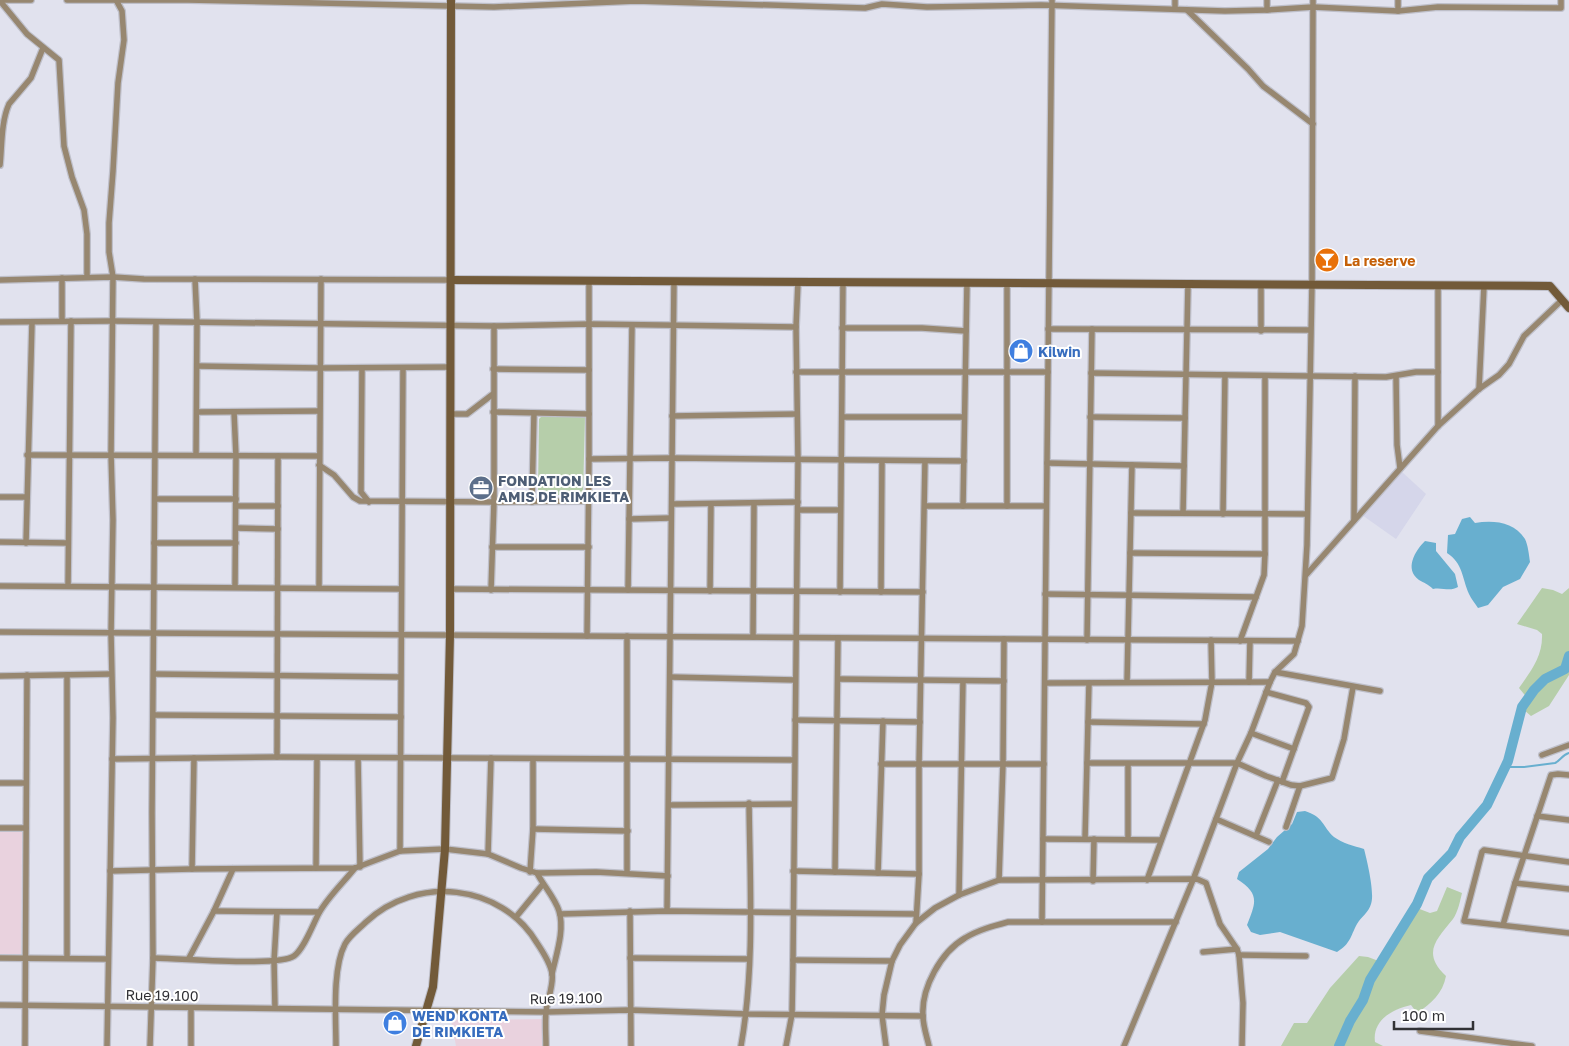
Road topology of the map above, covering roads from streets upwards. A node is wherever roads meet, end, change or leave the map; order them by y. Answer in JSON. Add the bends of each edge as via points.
{"nodes":[{"id":1,"x":30,"y":0,"type":"edge"},
{"id":2,"x":67,"y":0,"type":"edge"},
{"id":3,"x":636,"y":0,"type":"edge"},
{"id":4,"x":1176,"y":0,"type":"edge"},
{"id":5,"x":1267,"y":0,"type":"edge"},
{"id":6,"x":1313,"y":0,"type":"edge"},
{"id":7,"x":1357,"y":0,"type":"edge"},
{"id":8,"x":1398,"y":0,"type":"edge"},
{"id":9,"x":1438,"y":0,"type":"edge"},
{"id":10,"x":1562,"y":0,"type":"edge"},
{"id":11,"x":0,"y":1,"type":"edge"},
{"id":12,"x":116,"y":1,"type":"edge"},
{"id":13,"x":239,"y":1,"type":"edge"},
{"id":14,"x":673,"y":1,"type":"edge"},
{"id":15,"x":1569,"y":1,"type":"edge"},
{"id":16,"x":755,"y":2,"type":"edge"},
{"id":17,"x":882,"y":2,"type":"edge"},
{"id":18,"x":405,"y":3,"type":"edge"},
{"id":19,"x":451,"y":3,"type":"edge"},
{"id":20,"x":798,"y":3,"type":"edge"},
{"id":21,"x":927,"y":3,"type":"edge"},
{"id":22,"x":1008,"y":3,"type":"edge"},
{"id":23,"x":1052,"y":3,"type":"edge"},
{"id":24,"x":1313,"y":7,"type":"junction"},
{"id":25,"x":1357,"y":8,"type":"junction"},
{"id":26,"x":1438,"y":8,"type":"junction"},
{"id":27,"x":1175,"y":9,"type":"junction"},
{"id":28,"x":1187,"y":10,"type":"junction"},
{"id":29,"x":1267,"y":10,"type":"junction"},
{"id":30,"x":1398,"y":11,"type":"junction"},
{"id":31,"x":44,"y":48,"type":"junction"},
{"id":32,"x":1313,"y":124,"type":"junction"},
{"id":33,"x":0,"y":165,"type":"edge"},
{"id":34,"x":87,"y":277,"type":"junction"},
{"id":35,"x":113,"y":277,"type":"junction"},
{"id":36,"x":62,"y":278,"type":"junction"},
{"id":37,"x":195,"y":279,"type":"junction"},
{"id":38,"x":321,"y":279,"type":"junction"},
{"id":39,"x":0,"y":280,"type":"edge"},
{"id":40,"x":451,"y":280,"type":"junction"},
{"id":41,"x":588,"y":281,"type":"junction"},
{"id":42,"x":674,"y":281,"type":"junction"},
{"id":43,"x":798,"y":282,"type":"junction"},
{"id":44,"x":843,"y":282,"type":"junction"},
{"id":45,"x":967,"y":282,"type":"junction"},
{"id":46,"x":1007,"y":283,"type":"junction"},
{"id":47,"x":1048,"y":283,"type":"junction"},
{"id":48,"x":1188,"y":284,"type":"junction"},
{"id":49,"x":1261,"y":284,"type":"junction"},
{"id":50,"x":1312,"y":284,"type":"junction"},
{"id":51,"x":1438,"y":285,"type":"junction"},
{"id":52,"x":1484,"y":286,"type":"junction"},
{"id":53,"x":1562,"y":300,"type":"junction"},
{"id":54,"x":1569,"y":308,"type":"edge"},
{"id":55,"x":62,"y":321,"type":"junction"},
{"id":56,"x":71,"y":321,"type":"junction"},
{"id":57,"x":113,"y":321,"type":"junction"},
{"id":58,"x":0,"y":322,"type":"edge"},
{"id":59,"x":32,"y":322,"type":"junction"},
{"id":60,"x":156,"y":322,"type":"junction"},
{"id":61,"x":197,"y":322,"type":"junction"},
{"id":62,"x":321,"y":324,"type":"junction"},
{"id":63,"x":590,"y":324,"type":"junction"},
{"id":64,"x":452,"y":325,"type":"junction"},
{"id":65,"x":494,"y":326,"type":"junction"},
{"id":66,"x":632,"y":326,"type":"junction"},
{"id":67,"x":673,"y":326,"type":"junction"},
{"id":68,"x":796,"y":327,"type":"junction"},
{"id":69,"x":842,"y":328,"type":"junction"},
{"id":70,"x":1048,"y":329,"type":"junction"},
{"id":71,"x":1092,"y":329,"type":"junction"},
{"id":72,"x":1186,"y":330,"type":"junction"},
{"id":73,"x":1310,"y":330,"type":"junction"},
{"id":74,"x":966,"y":331,"type":"junction"},
{"id":75,"x":1261,"y":331,"type":"junction"},
{"id":76,"x":197,"y":366,"type":"junction"},
{"id":77,"x":451,"y":367,"type":"junction"},
{"id":78,"x":320,"y":368,"type":"junction"},
{"id":79,"x":362,"y":368,"type":"junction"},
{"id":80,"x":403,"y":368,"type":"junction"},
{"id":81,"x":493,"y":369,"type":"junction"},
{"id":82,"x":589,"y":370,"type":"junction"},
{"id":83,"x":796,"y":372,"type":"junction"},
{"id":84,"x":842,"y":372,"type":"junction"},
{"id":85,"x":965,"y":372,"type":"junction"},
{"id":86,"x":1007,"y":372,"type":"junction"},
{"id":87,"x":1048,"y":372,"type":"junction"},
{"id":88,"x":1438,"y":372,"type":"junction"},
{"id":89,"x":1092,"y":373,"type":"junction"},
{"id":90,"x":1186,"y":374,"type":"junction"},
{"id":91,"x":1225,"y":375,"type":"junction"},
{"id":92,"x":1265,"y":376,"type":"junction"},
{"id":93,"x":1309,"y":376,"type":"junction"},
{"id":94,"x":1355,"y":376,"type":"junction"},
{"id":95,"x":1396,"y":376,"type":"junction"},
{"id":96,"x":1479,"y":389,"type":"junction"},
{"id":97,"x":493,"y":394,"type":"junction"},
{"id":98,"x":197,"y":412,"type":"junction"},
{"id":99,"x":234,"y":412,"type":"junction"},
{"id":100,"x":319,"y":412,"type":"junction"},
{"id":101,"x":493,"y":412,"type":"junction"},
{"id":102,"x":534,"y":413,"type":"junction"},
{"id":103,"x":451,"y":414,"type":"junction"},
{"id":104,"x":589,"y":414,"type":"junction"},
{"id":105,"x":797,"y":414,"type":"junction"},
{"id":106,"x":672,"y":416,"type":"junction"},
{"id":107,"x":842,"y":417,"type":"junction"},
{"id":108,"x":964,"y":417,"type":"junction"},
{"id":109,"x":1090,"y":417,"type":"junction"},
{"id":110,"x":1185,"y":418,"type":"junction"},
{"id":111,"x":1438,"y":426,"type":"junction"},
{"id":112,"x":111,"y":454,"type":"junction"},
{"id":113,"x":27,"y":455,"type":"junction"},
{"id":114,"x":69,"y":455,"type":"junction"},
{"id":115,"x":155,"y":455,"type":"junction"},
{"id":116,"x":196,"y":455,"type":"junction"},
{"id":117,"x":236,"y":456,"type":"junction"},
{"id":118,"x":278,"y":456,"type":"junction"},
{"id":119,"x":319,"y":456,"type":"junction"},
{"id":120,"x":672,"y":458,"type":"junction"},
{"id":121,"x":589,"y":459,"type":"junction"},
{"id":122,"x":631,"y":459,"type":"junction"},
{"id":123,"x":798,"y":460,"type":"junction"},
{"id":124,"x":841,"y":460,"type":"junction"},
{"id":125,"x":882,"y":461,"type":"junction"},
{"id":126,"x":925,"y":461,"type":"junction"},
{"id":127,"x":964,"y":461,"type":"junction"},
{"id":128,"x":1047,"y":463,"type":"junction"},
{"id":129,"x":1089,"y":464,"type":"junction"},
{"id":130,"x":319,"y":465,"type":"junction"},
{"id":131,"x":1132,"y":465,"type":"junction"},
{"id":132,"x":1184,"y":466,"type":"junction"},
{"id":133,"x":1400,"y":468,"type":"junction"},
{"id":134,"x":0,"y":497,"type":"edge"},
{"id":135,"x":27,"y":497,"type":"junction"},
{"id":136,"x":155,"y":499,"type":"junction"},
{"id":137,"x":402,"y":501,"type":"junction"},
{"id":138,"x":450,"y":501,"type":"junction"},
{"id":139,"x":588,"y":501,"type":"junction"},
{"id":140,"x":369,"y":502,"type":"junction"},
{"id":141,"x":494,"y":502,"type":"junction"},
{"id":142,"x":532,"y":502,"type":"junction"},
{"id":143,"x":798,"y":502,"type":"junction"},
{"id":144,"x":236,"y":503,"type":"junction"},
{"id":145,"x":754,"y":503,"type":"junction"},
{"id":146,"x":672,"y":504,"type":"junction"},
{"id":147,"x":711,"y":504,"type":"junction"},
{"id":148,"x":278,"y":506,"type":"junction"},
{"id":149,"x":925,"y":506,"type":"junction"},
{"id":150,"x":963,"y":506,"type":"junction"},
{"id":151,"x":1007,"y":506,"type":"junction"},
{"id":152,"x":1046,"y":506,"type":"junction"},
{"id":153,"x":798,"y":510,"type":"junction"},
{"id":154,"x":840,"y":510,"type":"junction"},
{"id":155,"x":1131,"y":513,"type":"junction"},
{"id":156,"x":1183,"y":513,"type":"junction"},
{"id":157,"x":1223,"y":514,"type":"junction"},
{"id":158,"x":1265,"y":514,"type":"junction"},
{"id":159,"x":1307,"y":514,"type":"junction"},
{"id":160,"x":672,"y":518,"type":"junction"},
{"id":161,"x":629,"y":519,"type":"junction"},
{"id":162,"x":1354,"y":520,"type":"junction"},
{"id":163,"x":236,"y":528,"type":"junction"},
{"id":164,"x":278,"y":529,"type":"junction"},
{"id":165,"x":0,"y":542,"type":"edge"},
{"id":166,"x":26,"y":543,"type":"junction"},
{"id":167,"x":154,"y":543,"type":"junction"},
{"id":168,"x":236,"y":543,"type":"junction"},
{"id":169,"x":68,"y":544,"type":"junction"},
{"id":170,"x":492,"y":547,"type":"junction"},
{"id":171,"x":588,"y":547,"type":"junction"},
{"id":172,"x":1130,"y":553,"type":"junction"},
{"id":173,"x":1265,"y":554,"type":"junction"},
{"id":174,"x":1306,"y":575,"type":"junction"},
{"id":175,"x":0,"y":586,"type":"edge"},
{"id":176,"x":68,"y":586,"type":"junction"},
{"id":177,"x":112,"y":586,"type":"junction"},
{"id":178,"x":154,"y":587,"type":"junction"},
{"id":179,"x":235,"y":587,"type":"junction"},
{"id":180,"x":277,"y":588,"type":"junction"},
{"id":181,"x":319,"y":588,"type":"junction"},
{"id":182,"x":401,"y":589,"type":"junction"},
{"id":183,"x":450,"y":589,"type":"junction"},
{"id":184,"x":491,"y":590,"type":"junction"},
{"id":185,"x":588,"y":590,"type":"junction"},
{"id":186,"x":628,"y":590,"type":"junction"},
{"id":187,"x":671,"y":591,"type":"junction"},
{"id":188,"x":710,"y":591,"type":"junction"},
{"id":189,"x":753,"y":591,"type":"junction"},
{"id":190,"x":796,"y":592,"type":"junction"},
{"id":191,"x":840,"y":592,"type":"junction"},
{"id":192,"x":881,"y":592,"type":"junction"},
{"id":193,"x":923,"y":592,"type":"junction"},
{"id":194,"x":1045,"y":594,"type":"junction"},
{"id":195,"x":1130,"y":595,"type":"junction"},
{"id":196,"x":1087,"y":596,"type":"junction"},
{"id":197,"x":1256,"y":597,"type":"junction"},
{"id":198,"x":0,"y":632,"type":"edge"},
{"id":199,"x":111,"y":634,"type":"junction"},
{"id":200,"x":154,"y":634,"type":"junction"},
{"id":201,"x":277,"y":634,"type":"junction"},
{"id":202,"x":401,"y":634,"type":"junction"},
{"id":203,"x":450,"y":635,"type":"junction"},
{"id":204,"x":587,"y":636,"type":"junction"},
{"id":205,"x":627,"y":636,"type":"junction"},
{"id":206,"x":670,"y":636,"type":"junction"},
{"id":207,"x":753,"y":637,"type":"junction"},
{"id":208,"x":796,"y":637,"type":"junction"},
{"id":209,"x":838,"y":638,"type":"junction"},
{"id":210,"x":923,"y":638,"type":"junction"},
{"id":211,"x":1004,"y":639,"type":"junction"},
{"id":212,"x":1045,"y":639,"type":"junction"},
{"id":213,"x":1087,"y":640,"type":"junction"},
{"id":214,"x":1128,"y":640,"type":"junction"},
{"id":215,"x":1212,"y":640,"type":"junction"},
{"id":216,"x":1240,"y":641,"type":"junction"},
{"id":217,"x":1250,"y":641,"type":"junction"},
{"id":218,"x":1298,"y":641,"type":"junction"},
{"id":219,"x":1275,"y":672,"type":"junction"},
{"id":220,"x":111,"y":674,"type":"junction"},
{"id":221,"x":154,"y":674,"type":"junction"},
{"id":222,"x":27,"y":675,"type":"junction"},
{"id":223,"x":67,"y":675,"type":"junction"},
{"id":224,"x":0,"y":676,"type":"edge"},
{"id":225,"x":277,"y":676,"type":"junction"},
{"id":226,"x":400,"y":677,"type":"junction"},
{"id":227,"x":670,"y":678,"type":"junction"},
{"id":228,"x":838,"y":679,"type":"junction"},
{"id":229,"x":796,"y":680,"type":"junction"},
{"id":230,"x":922,"y":680,"type":"junction"},
{"id":231,"x":963,"y":681,"type":"junction"},
{"id":232,"x":1004,"y":681,"type":"junction"},
{"id":233,"x":1127,"y":682,"type":"junction"},
{"id":234,"x":1212,"y":682,"type":"junction"},
{"id":235,"x":1249,"y":682,"type":"junction"},
{"id":236,"x":1270,"y":682,"type":"junction"},
{"id":237,"x":1044,"y":683,"type":"junction"},
{"id":238,"x":1089,"y":683,"type":"junction"},
{"id":239,"x":1353,"y":687,"type":"junction"},
{"id":240,"x":1380,"y":691,"type":"dead end"},
{"id":241,"x":1266,"y":692,"type":"junction"},
{"id":242,"x":154,"y":716,"type":"junction"},
{"id":243,"x":277,"y":716,"type":"junction"},
{"id":244,"x":401,"y":717,"type":"junction"},
{"id":245,"x":795,"y":720,"type":"junction"},
{"id":246,"x":838,"y":720,"type":"junction"},
{"id":247,"x":883,"y":721,"type":"junction"},
{"id":248,"x":920,"y":722,"type":"junction"},
{"id":249,"x":1088,"y":722,"type":"junction"},
{"id":250,"x":1204,"y":724,"type":"junction"},
{"id":251,"x":1251,"y":733,"type":"junction"},
{"id":252,"x":1569,"y":745,"type":"edge"},
{"id":253,"x":1294,"y":749,"type":"junction"},
{"id":254,"x":1542,"y":755,"type":"dead end"},
{"id":255,"x":152,"y":758,"type":"junction"},
{"id":256,"x":194,"y":758,"type":"junction"},
{"id":257,"x":277,"y":758,"type":"junction"},
{"id":258,"x":317,"y":758,"type":"junction"},
{"id":259,"x":358,"y":758,"type":"junction"},
{"id":260,"x":400,"y":758,"type":"junction"},
{"id":261,"x":446,"y":758,"type":"junction"},
{"id":262,"x":491,"y":758,"type":"junction"},
{"id":263,"x":112,"y":759,"type":"junction"},
{"id":264,"x":533,"y":759,"type":"junction"},
{"id":265,"x":669,"y":759,"type":"junction"},
{"id":266,"x":628,"y":760,"type":"junction"},
{"id":267,"x":794,"y":760,"type":"junction"},
{"id":268,"x":1189,"y":762,"type":"junction"},
{"id":269,"x":962,"y":763,"type":"junction"},
{"id":270,"x":1087,"y":763,"type":"junction"},
{"id":271,"x":881,"y":764,"type":"junction"},
{"id":272,"x":920,"y":764,"type":"junction"},
{"id":273,"x":1003,"y":764,"type":"junction"},
{"id":274,"x":1044,"y":764,"type":"junction"},
{"id":275,"x":1128,"y":764,"type":"junction"},
{"id":276,"x":1237,"y":764,"type":"junction"},
{"id":277,"x":1569,"y":775,"type":"edge"},
{"id":278,"x":1280,"y":781,"type":"junction"},
{"id":279,"x":0,"y":783,"type":"edge"},
{"id":280,"x":26,"y":783,"type":"junction"},
{"id":281,"x":1300,"y":786,"type":"junction"},
{"id":282,"x":749,"y":803,"type":"junction"},
{"id":283,"x":669,"y":804,"type":"junction"},
{"id":284,"x":794,"y":804,"type":"junction"},
{"id":285,"x":1537,"y":816,"type":"junction"},
{"id":286,"x":1216,"y":819,"type":"junction"},
{"id":287,"x":1569,"y":820,"type":"edge"},
{"id":288,"x":1286,"y":827,"type":"dead end"},
{"id":289,"x":0,"y":828,"type":"edge"},
{"id":290,"x":26,"y":828,"type":"junction"},
{"id":291,"x":533,"y":829,"type":"junction"},
{"id":292,"x":628,"y":831,"type":"junction"},
{"id":293,"x":1256,"y":836,"type":"junction"},
{"id":294,"x":1043,"y":839,"type":"junction"},
{"id":295,"x":1085,"y":839,"type":"junction"},
{"id":296,"x":1094,"y":839,"type":"junction"},
{"id":297,"x":1128,"y":839,"type":"junction"},
{"id":298,"x":1161,"y":840,"type":"junction"},
{"id":299,"x":1269,"y":842,"type":"dead end"},
{"id":300,"x":445,"y":848,"type":"junction"},
{"id":301,"x":400,"y":851,"type":"junction"},
{"id":302,"x":488,"y":854,"type":"junction"},
{"id":303,"x":1524,"y":856,"type":"junction"},
{"id":304,"x":1569,"y":862,"type":"edge"},
{"id":305,"x":316,"y":868,"type":"junction"},
{"id":306,"x":357,"y":868,"type":"junction"},
{"id":307,"x":192,"y":869,"type":"junction"},
{"id":308,"x":233,"y":869,"type":"junction"},
{"id":309,"x":153,"y":870,"type":"junction"},
{"id":310,"x":793,"y":871,"type":"junction"},
{"id":311,"x":110,"y":872,"type":"junction"},
{"id":312,"x":530,"y":872,"type":"junction"},
{"id":313,"x":835,"y":872,"type":"junction"},
{"id":314,"x":537,"y":873,"type":"junction"},
{"id":315,"x":627,"y":873,"type":"junction"},
{"id":316,"x":878,"y":873,"type":"junction"},
{"id":317,"x":919,"y":874,"type":"junction"},
{"id":318,"x":668,"y":876,"type":"junction"},
{"id":319,"x":1000,"y":880,"type":"junction"},
{"id":320,"x":1043,"y":880,"type":"junction"},
{"id":321,"x":1146,"y":880,"type":"junction"},
{"id":322,"x":1193,"y":880,"type":"junction"},
{"id":323,"x":1093,"y":881,"type":"junction"},
{"id":324,"x":1515,"y":883,"type":"junction"},
{"id":325,"x":543,"y":884,"type":"junction"},
{"id":326,"x":1569,"y":889,"type":"edge"},
{"id":327,"x":441,"y":891,"type":"junction"},
{"id":328,"x":959,"y":895,"type":"junction"},
{"id":329,"x":214,"y":911,"type":"junction"},
{"id":330,"x":667,"y":911,"type":"junction"},
{"id":331,"x":277,"y":912,"type":"junction"},
{"id":332,"x":319,"y":912,"type":"junction"},
{"id":333,"x":630,"y":912,"type":"junction"},
{"id":334,"x":750,"y":912,"type":"junction"},
{"id":335,"x":794,"y":912,"type":"junction"},
{"id":336,"x":560,"y":914,"type":"junction"},
{"id":337,"x":916,"y":914,"type":"junction"},
{"id":338,"x":516,"y":917,"type":"junction"},
{"id":339,"x":1042,"y":922,"type":"junction"},
{"id":340,"x":1176,"y":922,"type":"junction"},
{"id":341,"x":916,"y":923,"type":"junction"},
{"id":342,"x":1503,"y":925,"type":"junction"},
{"id":343,"x":1569,"y":933,"type":"edge"},
{"id":344,"x":1203,"y":952,"type":"dead end"},
{"id":345,"x":1238,"y":952,"type":"junction"},
{"id":346,"x":1306,"y":956,"type":"dead end"},
{"id":347,"x":0,"y":958,"type":"edge"},
{"id":348,"x":26,"y":958,"type":"junction"},
{"id":349,"x":66,"y":958,"type":"junction"},
{"id":350,"x":153,"y":958,"type":"junction"},
{"id":351,"x":190,"y":958,"type":"junction"},
{"id":352,"x":630,"y":958,"type":"junction"},
{"id":353,"x":108,"y":959,"type":"junction"},
{"id":354,"x":748,"y":959,"type":"junction"},
{"id":355,"x":793,"y":960,"type":"junction"},
{"id":356,"x":274,"y":961,"type":"junction"},
{"id":357,"x":892,"y":961,"type":"junction"},
{"id":358,"x":552,"y":974,"type":"junction"},
{"id":359,"x":0,"y":1005,"type":"edge"},
{"id":360,"x":26,"y":1005,"type":"junction"},
{"id":361,"x":108,"y":1007,"type":"junction"},
{"id":362,"x":151,"y":1007,"type":"junction"},
{"id":363,"x":191,"y":1008,"type":"junction"},
{"id":364,"x":275,"y":1008,"type":"junction"},
{"id":365,"x":336,"y":1009,"type":"junction"},
{"id":366,"x":427,"y":1010,"type":"junction"},
{"id":367,"x":630,"y":1010,"type":"junction"},
{"id":368,"x":546,"y":1012,"type":"junction"},
{"id":369,"x":747,"y":1014,"type":"junction"},
{"id":370,"x":792,"y":1014,"type":"junction"},
{"id":371,"x":882,"y":1015,"type":"junction"},
{"id":372,"x":923,"y":1016,"type":"junction"},
{"id":373,"x":1420,"y":1032,"type":"dead end"},
{"id":374,"x":25,"y":1046,"type":"edge"},
{"id":375,"x":108,"y":1046,"type":"edge"},
{"id":376,"x":150,"y":1046,"type":"edge"},
{"id":377,"x":191,"y":1046,"type":"edge"},
{"id":378,"x":336,"y":1046,"type":"edge"},
{"id":379,"x":416,"y":1046,"type":"edge"},
{"id":380,"x":546,"y":1046,"type":"edge"},
{"id":381,"x":631,"y":1046,"type":"edge"},
{"id":382,"x":741,"y":1046,"type":"edge"},
{"id":383,"x":786,"y":1046,"type":"edge"},
{"id":384,"x":886,"y":1046,"type":"edge"},
{"id":385,"x":930,"y":1046,"type":"edge"},
{"id":386,"x":1124,"y":1046,"type":"edge"},
{"id":387,"x":1242,"y":1046,"type":"edge"},
{"id":388,"x":1532,"y":1046,"type":"edge"}],
"edges":[{"from":1,"to":11,"type":"street"},
{"from":2,"to":12,"type":"street"},
{"from":3,"to":14,"type":"street"},
{"from":3,"to":19,"type":"street","via":[[494,7]]},
{"from":4,"to":27,"type":"street"},
{"from":5,"to":29,"type":"street"},
{"from":6,"to":24,"type":"street"},
{"from":7,"to":25,"type":"street"},
{"from":8,"to":30,"type":"street"},
{"from":9,"to":26,"type":"street"},
{"from":10,"to":15,"type":"street"},
{"from":10,"to":26,"type":"street","via":[[1561,8]]},
{"from":11,"to":31,"type":"street","via":[[27,34]]},
{"from":12,"to":13,"type":"street"},
{"from":12,"to":35,"type":"street","via":[[122,11],[124,40],[109,223],[108,252]]},
{"from":13,"to":18,"type":"street"},
{"from":14,"to":16,"type":"street"},
{"from":16,"to":20,"type":"street"},
{"from":17,"to":20,"type":"street","via":[[865,8]]},
{"from":17,"to":21,"type":"street"},
{"from":18,"to":19,"type":"street"},
{"from":19,"to":40,"type":"street"},
{"from":21,"to":22,"type":"street"},
{"from":22,"to":23,"type":"street"},
{"from":23,"to":27,"type":"street"},
{"from":23,"to":47,"type":"street"},
{"from":24,"to":25,"type":"street"},
{"from":24,"to":29,"type":"street"},
{"from":24,"to":32,"type":"street"},
{"from":25,"to":30,"type":"street"},
{"from":26,"to":30,"type":"street"},
{"from":27,"to":28,"type":"street"},
{"from":28,"to":29,"type":"street"},
{"from":28,"to":32,"type":"street","via":[[1263,86]]},
{"from":31,"to":33,"type":"street","via":[[31,78],[7,108]]},
{"from":31,"to":34,"type":"street","via":[[56,57],[59,64],[64,146],[84,210]]},
{"from":32,"to":50,"type":"street"},
{"from":34,"to":35,"type":"street"},
{"from":34,"to":36,"type":"street"},
{"from":35,"to":37,"type":"street"},
{"from":35,"to":57,"type":"street"},
{"from":36,"to":39,"type":"street"},
{"from":36,"to":55,"type":"street"},
{"from":37,"to":38,"type":"street"},
{"from":37,"to":61,"type":"street"},
{"from":38,"to":40,"type":"street"},
{"from":38,"to":62,"type":"street"},
{"from":40,"to":41,"type":"street"},
{"from":40,"to":64,"type":"street"},
{"from":41,"to":42,"type":"street"},
{"from":41,"to":63,"type":"street"},
{"from":42,"to":43,"type":"street"},
{"from":42,"to":67,"type":"street"},
{"from":43,"to":44,"type":"street"},
{"from":43,"to":68,"type":"street"},
{"from":44,"to":45,"type":"street"},
{"from":44,"to":69,"type":"street"},
{"from":45,"to":46,"type":"street"},
{"from":45,"to":74,"type":"street"},
{"from":46,"to":47,"type":"street"},
{"from":46,"to":86,"type":"street"},
{"from":47,"to":48,"type":"street"},
{"from":47,"to":70,"type":"street"},
{"from":48,"to":49,"type":"street"},
{"from":48,"to":72,"type":"street"},
{"from":49,"to":50,"type":"street"},
{"from":49,"to":75,"type":"street"},
{"from":50,"to":51,"type":"street"},
{"from":50,"to":73,"type":"street"},
{"from":51,"to":52,"type":"street"},
{"from":51,"to":88,"type":"street"},
{"from":52,"to":53,"type":"street","via":[[1550,286]]},
{"from":52,"to":96,"type":"street"},
{"from":53,"to":54,"type":"street"},
{"from":53,"to":96,"type":"street","via":[[1524,336],[1499,375]]},
{"from":55,"to":56,"type":"street"},
{"from":55,"to":59,"type":"street"},
{"from":56,"to":57,"type":"street"},
{"from":56,"to":114,"type":"street"},
{"from":57,"to":60,"type":"street"},
{"from":57,"to":112,"type":"street"},
{"from":58,"to":59,"type":"street"},
{"from":59,"to":113,"type":"street"},
{"from":60,"to":61,"type":"street"},
{"from":60,"to":115,"type":"street"},
{"from":61,"to":62,"type":"street"},
{"from":61,"to":76,"type":"street"},
{"from":62,"to":64,"type":"street"},
{"from":62,"to":78,"type":"street"},
{"from":63,"to":65,"type":"street"},
{"from":63,"to":66,"type":"street"},
{"from":63,"to":82,"type":"street"},
{"from":64,"to":65,"type":"street"},
{"from":64,"to":77,"type":"street"},
{"from":65,"to":81,"type":"street"},
{"from":66,"to":67,"type":"street"},
{"from":66,"to":122,"type":"street"},
{"from":67,"to":68,"type":"street"},
{"from":67,"to":106,"type":"street"},
{"from":68,"to":83,"type":"street"},
{"from":69,"to":74,"type":"street"},
{"from":69,"to":84,"type":"street"},
{"from":70,"to":71,"type":"street"},
{"from":70,"to":87,"type":"street"},
{"from":71,"to":72,"type":"street"},
{"from":71,"to":89,"type":"street"},
{"from":72,"to":75,"type":"street"},
{"from":72,"to":90,"type":"street"},
{"from":73,"to":75,"type":"street"},
{"from":73,"to":93,"type":"street"},
{"from":74,"to":85,"type":"street"},
{"from":76,"to":78,"type":"street"},
{"from":76,"to":98,"type":"street"},
{"from":77,"to":80,"type":"street"},
{"from":77,"to":103,"type":"street"},
{"from":78,"to":79,"type":"street"},
{"from":78,"to":100,"type":"street"},
{"from":79,"to":80,"type":"street"},
{"from":79,"to":140,"type":"street","via":[[360,492]]},
{"from":80,"to":137,"type":"street"},
{"from":81,"to":82,"type":"street"},
{"from":81,"to":97,"type":"street"},
{"from":82,"to":104,"type":"street"},
{"from":83,"to":84,"type":"street"},
{"from":83,"to":105,"type":"street"},
{"from":84,"to":85,"type":"street"},
{"from":84,"to":107,"type":"street"},
{"from":85,"to":86,"type":"street"},
{"from":85,"to":108,"type":"street"},
{"from":86,"to":87,"type":"street"},
{"from":86,"to":151,"type":"street"},
{"from":87,"to":128,"type":"street"},
{"from":88,"to":95,"type":"street"},
{"from":88,"to":111,"type":"street"},
{"from":89,"to":90,"type":"street"},
{"from":89,"to":109,"type":"street"},
{"from":90,"to":91,"type":"street"},
{"from":90,"to":110,"type":"street"},
{"from":91,"to":92,"type":"street"},
{"from":91,"to":157,"type":"street"},
{"from":92,"to":93,"type":"street"},
{"from":92,"to":158,"type":"street"},
{"from":93,"to":94,"type":"street"},
{"from":93,"to":159,"type":"street"},
{"from":94,"to":95,"type":"street"},
{"from":94,"to":162,"type":"street"},
{"from":95,"to":133,"type":"street"},
{"from":96,"to":111,"type":"street"},
{"from":97,"to":101,"type":"street"},
{"from":97,"to":103,"type":"street","via":[[467,414]]},
{"from":98,"to":99,"type":"street"},
{"from":98,"to":116,"type":"street"},
{"from":99,"to":100,"type":"street"},
{"from":99,"to":117,"type":"street"},
{"from":100,"to":119,"type":"street"},
{"from":101,"to":102,"type":"street"},
{"from":101,"to":141,"type":"street"},
{"from":102,"to":104,"type":"street"},
{"from":102,"to":142,"type":"street"},
{"from":103,"to":138,"type":"street"},
{"from":104,"to":121,"type":"street"},
{"from":105,"to":106,"type":"street"},
{"from":105,"to":123,"type":"street"},
{"from":106,"to":120,"type":"street"},
{"from":107,"to":108,"type":"street"},
{"from":107,"to":124,"type":"street"},
{"from":108,"to":127,"type":"street"},
{"from":109,"to":110,"type":"street"},
{"from":109,"to":129,"type":"street"},
{"from":110,"to":132,"type":"street"},
{"from":111,"to":133,"type":"street"},
{"from":112,"to":114,"type":"street"},
{"from":112,"to":115,"type":"street"},
{"from":112,"to":177,"type":"street"},
{"from":113,"to":114,"type":"street"},
{"from":113,"to":135,"type":"street"},
{"from":114,"to":169,"type":"street"},
{"from":115,"to":116,"type":"street"},
{"from":115,"to":136,"type":"street"},
{"from":116,"to":117,"type":"street"},
{"from":117,"to":118,"type":"street"},
{"from":117,"to":144,"type":"street"},
{"from":118,"to":119,"type":"street"},
{"from":118,"to":148,"type":"street"},
{"from":119,"to":130,"type":"street"},
{"from":120,"to":122,"type":"street"},
{"from":120,"to":123,"type":"street"},
{"from":120,"to":146,"type":"street"},
{"from":121,"to":122,"type":"street"},
{"from":121,"to":139,"type":"street"},
{"from":122,"to":161,"type":"street"},
{"from":123,"to":124,"type":"street"},
{"from":123,"to":143,"type":"street"},
{"from":124,"to":125,"type":"street"},
{"from":124,"to":154,"type":"street"},
{"from":125,"to":126,"type":"street"},
{"from":125,"to":192,"type":"street"},
{"from":126,"to":127,"type":"street"},
{"from":126,"to":149,"type":"street"},
{"from":127,"to":150,"type":"street"},
{"from":128,"to":129,"type":"street"},
{"from":128,"to":152,"type":"street"},
{"from":129,"to":131,"type":"street"},
{"from":129,"to":196,"type":"street"},
{"from":130,"to":140,"type":"street","via":[[334,475],[356,499]]},
{"from":130,"to":181,"type":"street"},
{"from":131,"to":132,"type":"street"},
{"from":131,"to":155,"type":"street"},
{"from":132,"to":156,"type":"street"},
{"from":133,"to":162,"type":"street"},
{"from":134,"to":135,"type":"street"},
{"from":135,"to":166,"type":"street"},
{"from":136,"to":144,"type":"street"},
{"from":136,"to":167,"type":"street"},
{"from":137,"to":138,"type":"street"},
{"from":137,"to":140,"type":"street"},
{"from":137,"to":182,"type":"street"},
{"from":138,"to":141,"type":"street"},
{"from":138,"to":183,"type":"street"},
{"from":139,"to":142,"type":"street"},
{"from":139,"to":171,"type":"street"},
{"from":141,"to":142,"type":"street"},
{"from":141,"to":170,"type":"street"},
{"from":143,"to":145,"type":"street"},
{"from":143,"to":153,"type":"street"},
{"from":144,"to":148,"type":"street"},
{"from":144,"to":163,"type":"street"},
{"from":145,"to":147,"type":"street"},
{"from":145,"to":189,"type":"street"},
{"from":146,"to":147,"type":"street"},
{"from":146,"to":160,"type":"street"},
{"from":147,"to":188,"type":"street"},
{"from":148,"to":164,"type":"street"},
{"from":149,"to":150,"type":"street"},
{"from":149,"to":193,"type":"street"},
{"from":150,"to":151,"type":"street"},
{"from":151,"to":152,"type":"street"},
{"from":152,"to":194,"type":"street"},
{"from":153,"to":154,"type":"street"},
{"from":153,"to":190,"type":"street"},
{"from":154,"to":191,"type":"street"},
{"from":155,"to":156,"type":"street"},
{"from":155,"to":172,"type":"street"},
{"from":156,"to":157,"type":"street"},
{"from":157,"to":158,"type":"street"},
{"from":158,"to":159,"type":"street"},
{"from":158,"to":173,"type":"street"},
{"from":159,"to":174,"type":"street"},
{"from":160,"to":161,"type":"street"},
{"from":160,"to":187,"type":"street"},
{"from":161,"to":186,"type":"street"},
{"from":162,"to":174,"type":"street"},
{"from":163,"to":164,"type":"street"},
{"from":163,"to":168,"type":"street"},
{"from":164,"to":180,"type":"street"},
{"from":165,"to":166,"type":"street"},
{"from":166,"to":169,"type":"street"},
{"from":167,"to":168,"type":"street"},
{"from":167,"to":178,"type":"street"},
{"from":168,"to":179,"type":"street"},
{"from":169,"to":176,"type":"street"},
{"from":170,"to":171,"type":"street"},
{"from":170,"to":184,"type":"street"},
{"from":171,"to":185,"type":"street"},
{"from":172,"to":173,"type":"street"},
{"from":172,"to":195,"type":"street"},
{"from":173,"to":197,"type":"street","via":[[1264,575]]},
{"from":174,"to":218,"type":"street"},
{"from":175,"to":176,"type":"street"},
{"from":176,"to":177,"type":"street"},
{"from":177,"to":178,"type":"street"},
{"from":177,"to":199,"type":"street"},
{"from":178,"to":179,"type":"street"},
{"from":178,"to":200,"type":"street"},
{"from":179,"to":180,"type":"street"},
{"from":180,"to":181,"type":"street"},
{"from":180,"to":201,"type":"street"},
{"from":181,"to":182,"type":"street"},
{"from":182,"to":202,"type":"street"},
{"from":183,"to":184,"type":"street"},
{"from":183,"to":203,"type":"street"},
{"from":184,"to":185,"type":"street"},
{"from":185,"to":186,"type":"street"},
{"from":185,"to":204,"type":"street"},
{"from":186,"to":187,"type":"street"},
{"from":187,"to":188,"type":"street"},
{"from":187,"to":206,"type":"street"},
{"from":188,"to":189,"type":"street"},
{"from":189,"to":190,"type":"street"},
{"from":189,"to":207,"type":"street"},
{"from":190,"to":191,"type":"street"},
{"from":190,"to":208,"type":"street"},
{"from":191,"to":192,"type":"street"},
{"from":192,"to":193,"type":"street"},
{"from":193,"to":210,"type":"street"},
{"from":194,"to":196,"type":"street"},
{"from":194,"to":212,"type":"street"},
{"from":195,"to":196,"type":"street"},
{"from":195,"to":197,"type":"street"},
{"from":195,"to":214,"type":"street"},
{"from":196,"to":213,"type":"street"},
{"from":197,"to":216,"type":"street"},
{"from":198,"to":199,"type":"street"},
{"from":199,"to":200,"type":"street"},
{"from":199,"to":220,"type":"street"},
{"from":200,"to":201,"type":"street"},
{"from":200,"to":221,"type":"street"},
{"from":201,"to":202,"type":"street"},
{"from":201,"to":225,"type":"street"},
{"from":202,"to":203,"type":"street"},
{"from":202,"to":226,"type":"street"},
{"from":203,"to":204,"type":"street"},
{"from":203,"to":261,"type":"street"},
{"from":204,"to":205,"type":"street"},
{"from":205,"to":206,"type":"street"},
{"from":205,"to":266,"type":"street"},
{"from":206,"to":207,"type":"street"},
{"from":206,"to":227,"type":"street"},
{"from":207,"to":208,"type":"street"},
{"from":208,"to":209,"type":"street"},
{"from":208,"to":229,"type":"street"},
{"from":209,"to":210,"type":"street"},
{"from":209,"to":228,"type":"street"},
{"from":210,"to":211,"type":"street"},
{"from":210,"to":230,"type":"street"},
{"from":211,"to":212,"type":"street"},
{"from":211,"to":232,"type":"street"},
{"from":212,"to":213,"type":"street"},
{"from":212,"to":237,"type":"street"},
{"from":213,"to":214,"type":"street"},
{"from":214,"to":215,"type":"street"},
{"from":214,"to":233,"type":"street"},
{"from":215,"to":216,"type":"street"},
{"from":215,"to":234,"type":"street"},
{"from":216,"to":217,"type":"street"},
{"from":217,"to":218,"type":"street"},
{"from":217,"to":235,"type":"street"},
{"from":218,"to":219,"type":"street","via":[[1294,654]]},
{"from":219,"to":236,"type":"street"},
{"from":219,"to":239,"type":"street"},
{"from":220,"to":223,"type":"street"},
{"from":220,"to":263,"type":"street"},
{"from":221,"to":225,"type":"street"},
{"from":221,"to":242,"type":"street"},
{"from":222,"to":223,"type":"street"},
{"from":222,"to":224,"type":"street"},
{"from":222,"to":280,"type":"street"},
{"from":223,"to":349,"type":"street"},
{"from":225,"to":226,"type":"street"},
{"from":225,"to":243,"type":"street"},
{"from":226,"to":244,"type":"street"},
{"from":227,"to":229,"type":"street"},
{"from":227,"to":265,"type":"street"},
{"from":228,"to":230,"type":"street"},
{"from":228,"to":246,"type":"street"},
{"from":229,"to":245,"type":"street"},
{"from":230,"to":231,"type":"street"},
{"from":230,"to":248,"type":"street"},
{"from":231,"to":232,"type":"street"},
{"from":231,"to":269,"type":"street"},
{"from":232,"to":273,"type":"street"},
{"from":233,"to":234,"type":"street"},
{"from":233,"to":238,"type":"street"},
{"from":234,"to":235,"type":"street"},
{"from":234,"to":250,"type":"street"},
{"from":235,"to":236,"type":"street"},
{"from":236,"to":241,"type":"street"},
{"from":237,"to":238,"type":"street"},
{"from":237,"to":274,"type":"street"},
{"from":238,"to":249,"type":"street"},
{"from":239,"to":240,"type":"street"},
{"from":239,"to":281,"type":"street","via":[[1344,739],[1332,778]]},
{"from":241,"to":251,"type":"street"},
{"from":241,"to":253,"type":"street","via":[[1308,705]]},
{"from":242,"to":243,"type":"street"},
{"from":242,"to":255,"type":"street"},
{"from":243,"to":244,"type":"street"},
{"from":243,"to":257,"type":"street"},
{"from":244,"to":260,"type":"street"},
{"from":245,"to":246,"type":"street"},
{"from":245,"to":267,"type":"street"},
{"from":246,"to":247,"type":"street"},
{"from":246,"to":313,"type":"street"},
{"from":247,"to":248,"type":"street"},
{"from":247,"to":271,"type":"street"},
{"from":248,"to":272,"type":"street"},
{"from":249,"to":250,"type":"street"},
{"from":249,"to":270,"type":"street"},
{"from":250,"to":268,"type":"street"},
{"from":251,"to":253,"type":"street"},
{"from":251,"to":276,"type":"street"},
{"from":252,"to":254,"type":"street"},
{"from":253,"to":278,"type":"street"},
{"from":255,"to":256,"type":"street"},
{"from":255,"to":263,"type":"street"},
{"from":255,"to":309,"type":"street"},
{"from":256,"to":257,"type":"street"},
{"from":256,"to":307,"type":"street"},
{"from":257,"to":258,"type":"street"},
{"from":258,"to":259,"type":"street"},
{"from":258,"to":305,"type":"street"},
{"from":259,"to":260,"type":"street"},
{"from":259,"to":306,"type":"street"},
{"from":260,"to":261,"type":"street"},
{"from":260,"to":301,"type":"street"},
{"from":261,"to":262,"type":"street"},
{"from":261,"to":300,"type":"street"},
{"from":262,"to":264,"type":"street"},
{"from":262,"to":302,"type":"street"},
{"from":263,"to":311,"type":"street"},
{"from":264,"to":266,"type":"street"},
{"from":264,"to":291,"type":"street"},
{"from":265,"to":266,"type":"street"},
{"from":265,"to":267,"type":"street"},
{"from":265,"to":283,"type":"street"},
{"from":266,"to":292,"type":"street"},
{"from":267,"to":284,"type":"street"},
{"from":268,"to":275,"type":"street"},
{"from":268,"to":276,"type":"street"},
{"from":268,"to":298,"type":"street"},
{"from":269,"to":272,"type":"street"},
{"from":269,"to":273,"type":"street"},
{"from":269,"to":328,"type":"street"},
{"from":270,"to":275,"type":"street"},
{"from":270,"to":295,"type":"street"},
{"from":271,"to":272,"type":"street"},
{"from":271,"to":316,"type":"street"},
{"from":272,"to":317,"type":"street"},
{"from":273,"to":274,"type":"street"},
{"from":273,"to":319,"type":"street"},
{"from":274,"to":294,"type":"street"},
{"from":275,"to":297,"type":"street"},
{"from":276,"to":278,"type":"street"},
{"from":276,"to":286,"type":"street"},
{"from":277,"to":285,"type":"street","via":[[1551,776]]},
{"from":278,"to":281,"type":"street"},
{"from":278,"to":293,"type":"street"},
{"from":279,"to":280,"type":"street"},
{"from":280,"to":290,"type":"street"},
{"from":281,"to":288,"type":"street"},
{"from":282,"to":283,"type":"street"},
{"from":282,"to":284,"type":"street"},
{"from":282,"to":334,"type":"street"},
{"from":283,"to":318,"type":"street"},
{"from":284,"to":310,"type":"street"},
{"from":285,"to":287,"type":"street"},
{"from":285,"to":303,"type":"street"},
{"from":286,"to":293,"type":"street"},
{"from":286,"to":322,"type":"street"},
{"from":289,"to":290,"type":"street"},
{"from":290,"to":348,"type":"street"},
{"from":291,"to":292,"type":"street"},
{"from":291,"to":312,"type":"street"},
{"from":292,"to":315,"type":"street"},
{"from":293,"to":299,"type":"street"},
{"from":294,"to":295,"type":"street"},
{"from":294,"to":320,"type":"street"},
{"from":295,"to":296,"type":"street"},
{"from":296,"to":297,"type":"street"},
{"from":296,"to":323,"type":"street"},
{"from":297,"to":298,"type":"street"},
{"from":298,"to":321,"type":"street"},
{"from":300,"to":301,"type":"street"},
{"from":300,"to":302,"type":"street"},
{"from":300,"to":327,"type":"street"},
{"from":301,"to":306,"type":"street"},
{"from":302,"to":312,"type":"street"},
{"from":303,"to":304,"type":"street"},
{"from":303,"to":324,"type":"street"},
{"from":303,"to":342,"type":"street","via":[[1487,849],[1482,852],[1464,921]]},
{"from":305,"to":306,"type":"street"},
{"from":305,"to":308,"type":"street"},
{"from":306,"to":332,"type":"street"},
{"from":307,"to":308,"type":"street"},
{"from":307,"to":309,"type":"street"},
{"from":308,"to":329,"type":"street"},
{"from":309,"to":311,"type":"street"},
{"from":309,"to":350,"type":"street"},
{"from":310,"to":313,"type":"street"},
{"from":310,"to":335,"type":"street"},
{"from":311,"to":353,"type":"street"},
{"from":312,"to":314,"type":"street"},
{"from":313,"to":316,"type":"street"},
{"from":314,"to":315,"type":"street"},
{"from":314,"to":325,"type":"street"},
{"from":315,"to":318,"type":"street"},
{"from":316,"to":317,"type":"street"},
{"from":317,"to":337,"type":"street"},
{"from":318,"to":330,"type":"street"},
{"from":319,"to":320,"type":"street"},
{"from":319,"to":328,"type":"street"},
{"from":320,"to":323,"type":"street"},
{"from":320,"to":339,"type":"street"},
{"from":321,"to":322,"type":"street"},
{"from":321,"to":323,"type":"street"},
{"from":322,"to":340,"type":"street"},
{"from":322,"to":345,"type":"street","via":[[1206,882],[1220,924]]},
{"from":324,"to":326,"type":"street"},
{"from":324,"to":342,"type":"street"},
{"from":325,"to":336,"type":"street"},
{"from":325,"to":338,"type":"street"},
{"from":327,"to":338,"type":"street","via":[[465,893],[487,900]]},
{"from":327,"to":365,"type":"street","via":[[418,893],[396,901],[354,932],[341,956]]},
{"from":327,"to":366,"type":"street","via":[[433,988]]},
{"from":328,"to":341,"type":"street"},
{"from":329,"to":331,"type":"street"},
{"from":329,"to":351,"type":"street"},
{"from":330,"to":333,"type":"street"},
{"from":330,"to":334,"type":"street"},
{"from":331,"to":332,"type":"street"},
{"from":331,"to":356,"type":"street"},
{"from":332,"to":356,"type":"street","via":[[297,954]]},
{"from":333,"to":336,"type":"street"},
{"from":333,"to":352,"type":"street"},
{"from":334,"to":335,"type":"street"},
{"from":334,"to":354,"type":"street"},
{"from":335,"to":337,"type":"street"},
{"from":335,"to":355,"type":"street"},
{"from":336,"to":358,"type":"street","via":[[560,935]]},
{"from":337,"to":341,"type":"street"},
{"from":338,"to":358,"type":"street","via":[[530,932]]},
{"from":339,"to":340,"type":"street"},
{"from":339,"to":372,"type":"street","via":[[1008,922],[984,928],[964,938],[946,954],[932,978]]},
{"from":340,"to":386,"type":"street"},
{"from":341,"to":357,"type":"street"},
{"from":342,"to":343,"type":"street"},
{"from":344,"to":345,"type":"street"},
{"from":345,"to":346,"type":"street"},
{"from":345,"to":387,"type":"street","via":[[1243,1003]]},
{"from":347,"to":348,"type":"street"},
{"from":348,"to":349,"type":"street"},
{"from":348,"to":360,"type":"street"},
{"from":349,"to":353,"type":"street"},
{"from":350,"to":351,"type":"street"},
{"from":350,"to":362,"type":"street"},
{"from":351,"to":356,"type":"street"},
{"from":352,"to":354,"type":"street"},
{"from":352,"to":367,"type":"street"},
{"from":353,"to":361,"type":"street"},
{"from":354,"to":369,"type":"street"},
{"from":355,"to":357,"type":"street"},
{"from":355,"to":370,"type":"street"},
{"from":356,"to":364,"type":"street"},
{"from":357,"to":371,"type":"street"},
{"from":358,"to":368,"type":"street"},
{"from":359,"to":360,"type":"street","name":"Rue 19.100"},
{"from":360,"to":361,"type":"street","name":"Rue 19.100"},
{"from":360,"to":374,"type":"street"},
{"from":361,"to":362,"type":"street","name":"Rue 19.100"},
{"from":361,"to":375,"type":"street"},
{"from":362,"to":363,"type":"street","name":"Rue 19.100"},
{"from":362,"to":376,"type":"street"},
{"from":363,"to":364,"type":"street","name":"Rue 19.100"},
{"from":363,"to":377,"type":"street"},
{"from":364,"to":365,"type":"street","name":"Rue 19.100"},
{"from":365,"to":366,"type":"street","name":"Rue 19.100"},
{"from":365,"to":378,"type":"street"},
{"from":366,"to":368,"type":"street","name":"Rue 19.100"},
{"from":366,"to":379,"type":"street"},
{"from":367,"to":368,"type":"street","name":"Rue 19.100"},
{"from":367,"to":369,"type":"street","name":"Rue 19.100"},
{"from":367,"to":381,"type":"street"},
{"from":368,"to":380,"type":"street"},
{"from":369,"to":370,"type":"street","name":"Rue 19.100"},
{"from":369,"to":382,"type":"street"},
{"from":370,"to":371,"type":"street","name":"Rue 19.100"},
{"from":370,"to":383,"type":"street"},
{"from":371,"to":372,"type":"street","name":"Rue 19.100"},
{"from":371,"to":384,"type":"street"},
{"from":372,"to":385,"type":"street"},
{"from":373,"to":388,"type":"street"}]}
